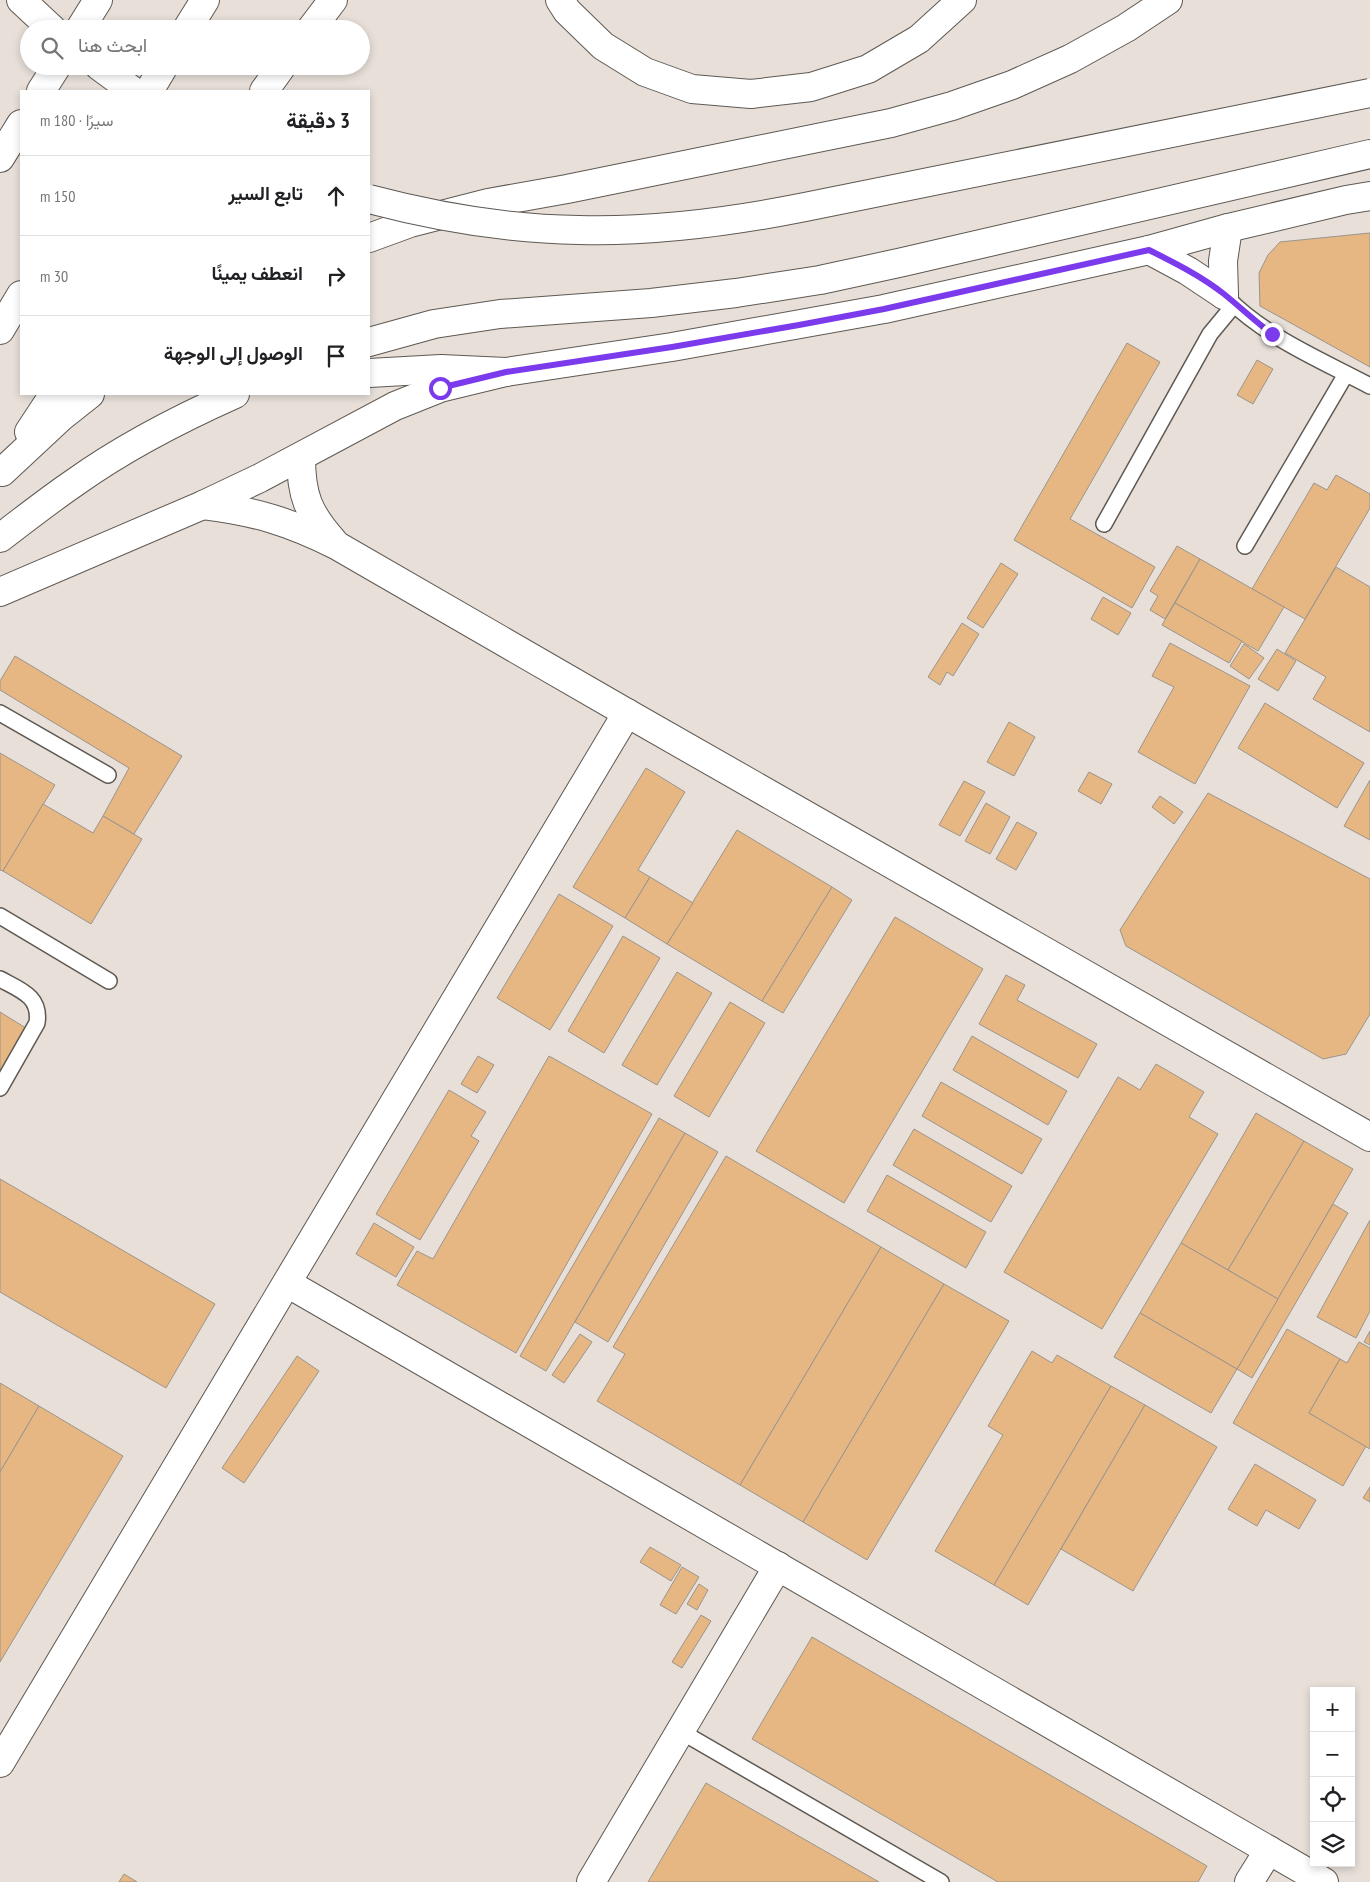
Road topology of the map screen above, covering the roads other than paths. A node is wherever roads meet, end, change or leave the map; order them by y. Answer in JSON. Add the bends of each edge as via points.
{"nodes":[{"id":1,"x":21,"y":0,"type":"edge"},
{"id":2,"x":98,"y":0,"type":"edge"},
{"id":3,"x":205,"y":0,"type":"edge"},
{"id":4,"x":320,"y":0,"type":"edge"},
{"id":5,"x":333,"y":0,"type":"edge"},
{"id":6,"x":560,"y":0,"type":"edge"},
{"id":7,"x":962,"y":0,"type":"edge"},
{"id":8,"x":1168,"y":0,"type":"edge"},
{"id":9,"x":42,"y":20,"type":"edge"},
{"id":10,"x":86,"y":20,"type":"edge"},
{"id":11,"x":193,"y":20,"type":"edge"},
{"id":12,"x":308,"y":20,"type":"edge"},
{"id":13,"x":318,"y":20,"type":"edge"},
{"id":14,"x":51,"y":75,"type":"edge"},
{"id":15,"x":111,"y":75,"type":"edge"},
{"id":16,"x":158,"y":75,"type":"edge"},
{"id":17,"x":276,"y":75,"type":"edge"},
{"id":18,"x":42,"y":90,"type":"edge"},
{"id":19,"x":132,"y":90,"type":"edge"},
{"id":20,"x":149,"y":90,"type":"edge"},
{"id":21,"x":265,"y":90,"type":"edge"},
{"id":22,"x":1370,"y":93,"type":"edge"},
{"id":23,"x":20,"y":126,"type":"edge"},
{"id":24,"x":1370,"y":154,"type":"edge"},
{"id":25,"x":0,"y":158,"type":"edge"},
{"id":26,"x":1370,"y":196,"type":"edge"},
{"id":27,"x":370,"y":199,"type":"edge"},
{"id":28,"x":1228,"y":228,"type":"junction"},
{"id":29,"x":370,"y":238,"type":"edge"},
{"id":30,"x":1149,"y":250,"type":"junction"},
{"id":31,"x":20,"y":298,"type":"edge"},
{"id":32,"x":1229,"y":300,"type":"junction"},
{"id":33,"x":0,"y":330,"type":"edge"},
{"id":34,"x":370,"y":342,"type":"edge"},
{"id":35,"x":370,"y":372,"type":"edge"},
{"id":36,"x":506,"y":372,"type":"junction"},
{"id":37,"x":1346,"y":374,"type":"junction"},
{"id":38,"x":1370,"y":386,"type":"edge"},
{"id":39,"x":53,"y":395,"type":"edge"},
{"id":40,"x":89,"y":395,"type":"edge"},
{"id":41,"x":233,"y":395,"type":"edge"},
{"id":42,"x":301,"y":457,"type":"junction"},
{"id":43,"x":1,"y":474,"type":"edge"},
{"id":44,"x":203,"y":505,"type":"junction"},
{"id":45,"x":1104,"y":524,"type":"dead end"},
{"id":46,"x":0,"y":538,"type":"edge"},
{"id":47,"x":336,"y":544,"type":"junction"},
{"id":48,"x":1245,"y":546,"type":"dead end"},
{"id":49,"x":0,"y":592,"type":"edge"},
{"id":50,"x":0,"y":713,"type":"edge"},
{"id":51,"x":626,"y":713,"type":"junction"},
{"id":52,"x":108,"y":775,"type":"dead end"},
{"id":53,"x":0,"y":916,"type":"edge"},
{"id":54,"x":0,"y":979,"type":"edge"},
{"id":55,"x":109,"y":981,"type":"dead end"},
{"id":56,"x":0,"y":1088,"type":"edge"},
{"id":57,"x":1366,"y":1127,"type":"edge"},
{"id":58,"x":287,"y":1283,"type":"junction"},
{"id":59,"x":778,"y":1566,"type":"junction"},
{"id":60,"x":680,"y":1731,"type":"junction"},
{"id":61,"x":0,"y":1763,"type":"edge"},
{"id":62,"x":1269,"y":1850,"type":"junction"},
{"id":63,"x":591,"y":1882,"type":"edge"},
{"id":64,"x":941,"y":1882,"type":"edge"},
{"id":65,"x":1249,"y":1882,"type":"edge"},
{"id":66,"x":1324,"y":1882,"type":"edge"}],
"edges":[{"from":1,"to":9,"type":"main road"},
{"from":2,"to":10,"type":"main road"},
{"from":3,"to":11,"type":"main road"},
{"from":4,"to":12,"type":"main road"},
{"from":5,"to":13,"type":"main road"},
{"from":6,"to":7,"type":"main road","via":[[603,46],[645,72],[692,89],[751,94],[811,88],[868,69],[919,38]]},
{"from":8,"to":29,"type":"main road","via":[[1070,59],[1012,85],[952,106],[891,123],[488,204],[410,223]]},
{"from":14,"to":18,"type":"main road"},
{"from":15,"to":19,"type":"main road"},
{"from":16,"to":20,"type":"main road"},
{"from":17,"to":21,"type":"main road"},
{"from":22,"to":27,"type":"main road","bridge":true,"via":[[796,209],[692,225],[635,230],[521,227],[464,220]]},
{"from":23,"to":25,"type":"main road"},
{"from":24,"to":34,"type":"main road","via":[[820,280],[651,303],[500,314],[434,324]]},
{"from":26,"to":28,"type":"main road"},
{"from":28,"to":30,"type":"main road"},
{"from":28,"to":32,"type":"main road","via":[[1223,261]]},
{"from":30,"to":32,"type":"main road","via":[[1188,271]]},
{"from":30,"to":36,"type":"main road","via":[[799,325]]},
{"from":31,"to":33,"type":"main road"},
{"from":32,"to":37,"type":"lane","via":[[1272,334]]},
{"from":32,"to":45,"type":"lane"},
{"from":35,"to":36,"type":"main road","via":[[441,369]]},
{"from":36,"to":42,"type":"main road","via":[[440,388],[395,406]]},
{"from":37,"to":38,"type":"lane"},
{"from":37,"to":48,"type":"lane"},
{"from":39,"to":43,"type":"main road"},
{"from":40,"to":43,"type":"main road"},
{"from":41,"to":46,"type":"main road","via":[[130,447],[75,482]]},
{"from":42,"to":44,"type":"main road"},
{"from":42,"to":47,"type":"main road","via":[[301,482],[308,505],[319,526]]},
{"from":44,"to":47,"type":"main road","via":[[271,517]]},
{"from":44,"to":49,"type":"main road"},
{"from":47,"to":51,"type":"main road"},
{"from":50,"to":52,"type":"lane"},
{"from":51,"to":57,"type":"main road"},
{"from":51,"to":58,"type":"main road"},
{"from":53,"to":55,"type":"lane"},
{"from":54,"to":56,"type":"lane","via":[[31,997],[39,1013],[37,1023]]},
{"from":58,"to":59,"type":"main road"},
{"from":58,"to":61,"type":"main road"},
{"from":59,"to":60,"type":"main road"},
{"from":59,"to":62,"type":"main road"},
{"from":60,"to":63,"type":"main road"},
{"from":60,"to":64,"type":"lane"},
{"from":62,"to":65,"type":"main road"},
{"from":62,"to":66,"type":"main road"}]}
